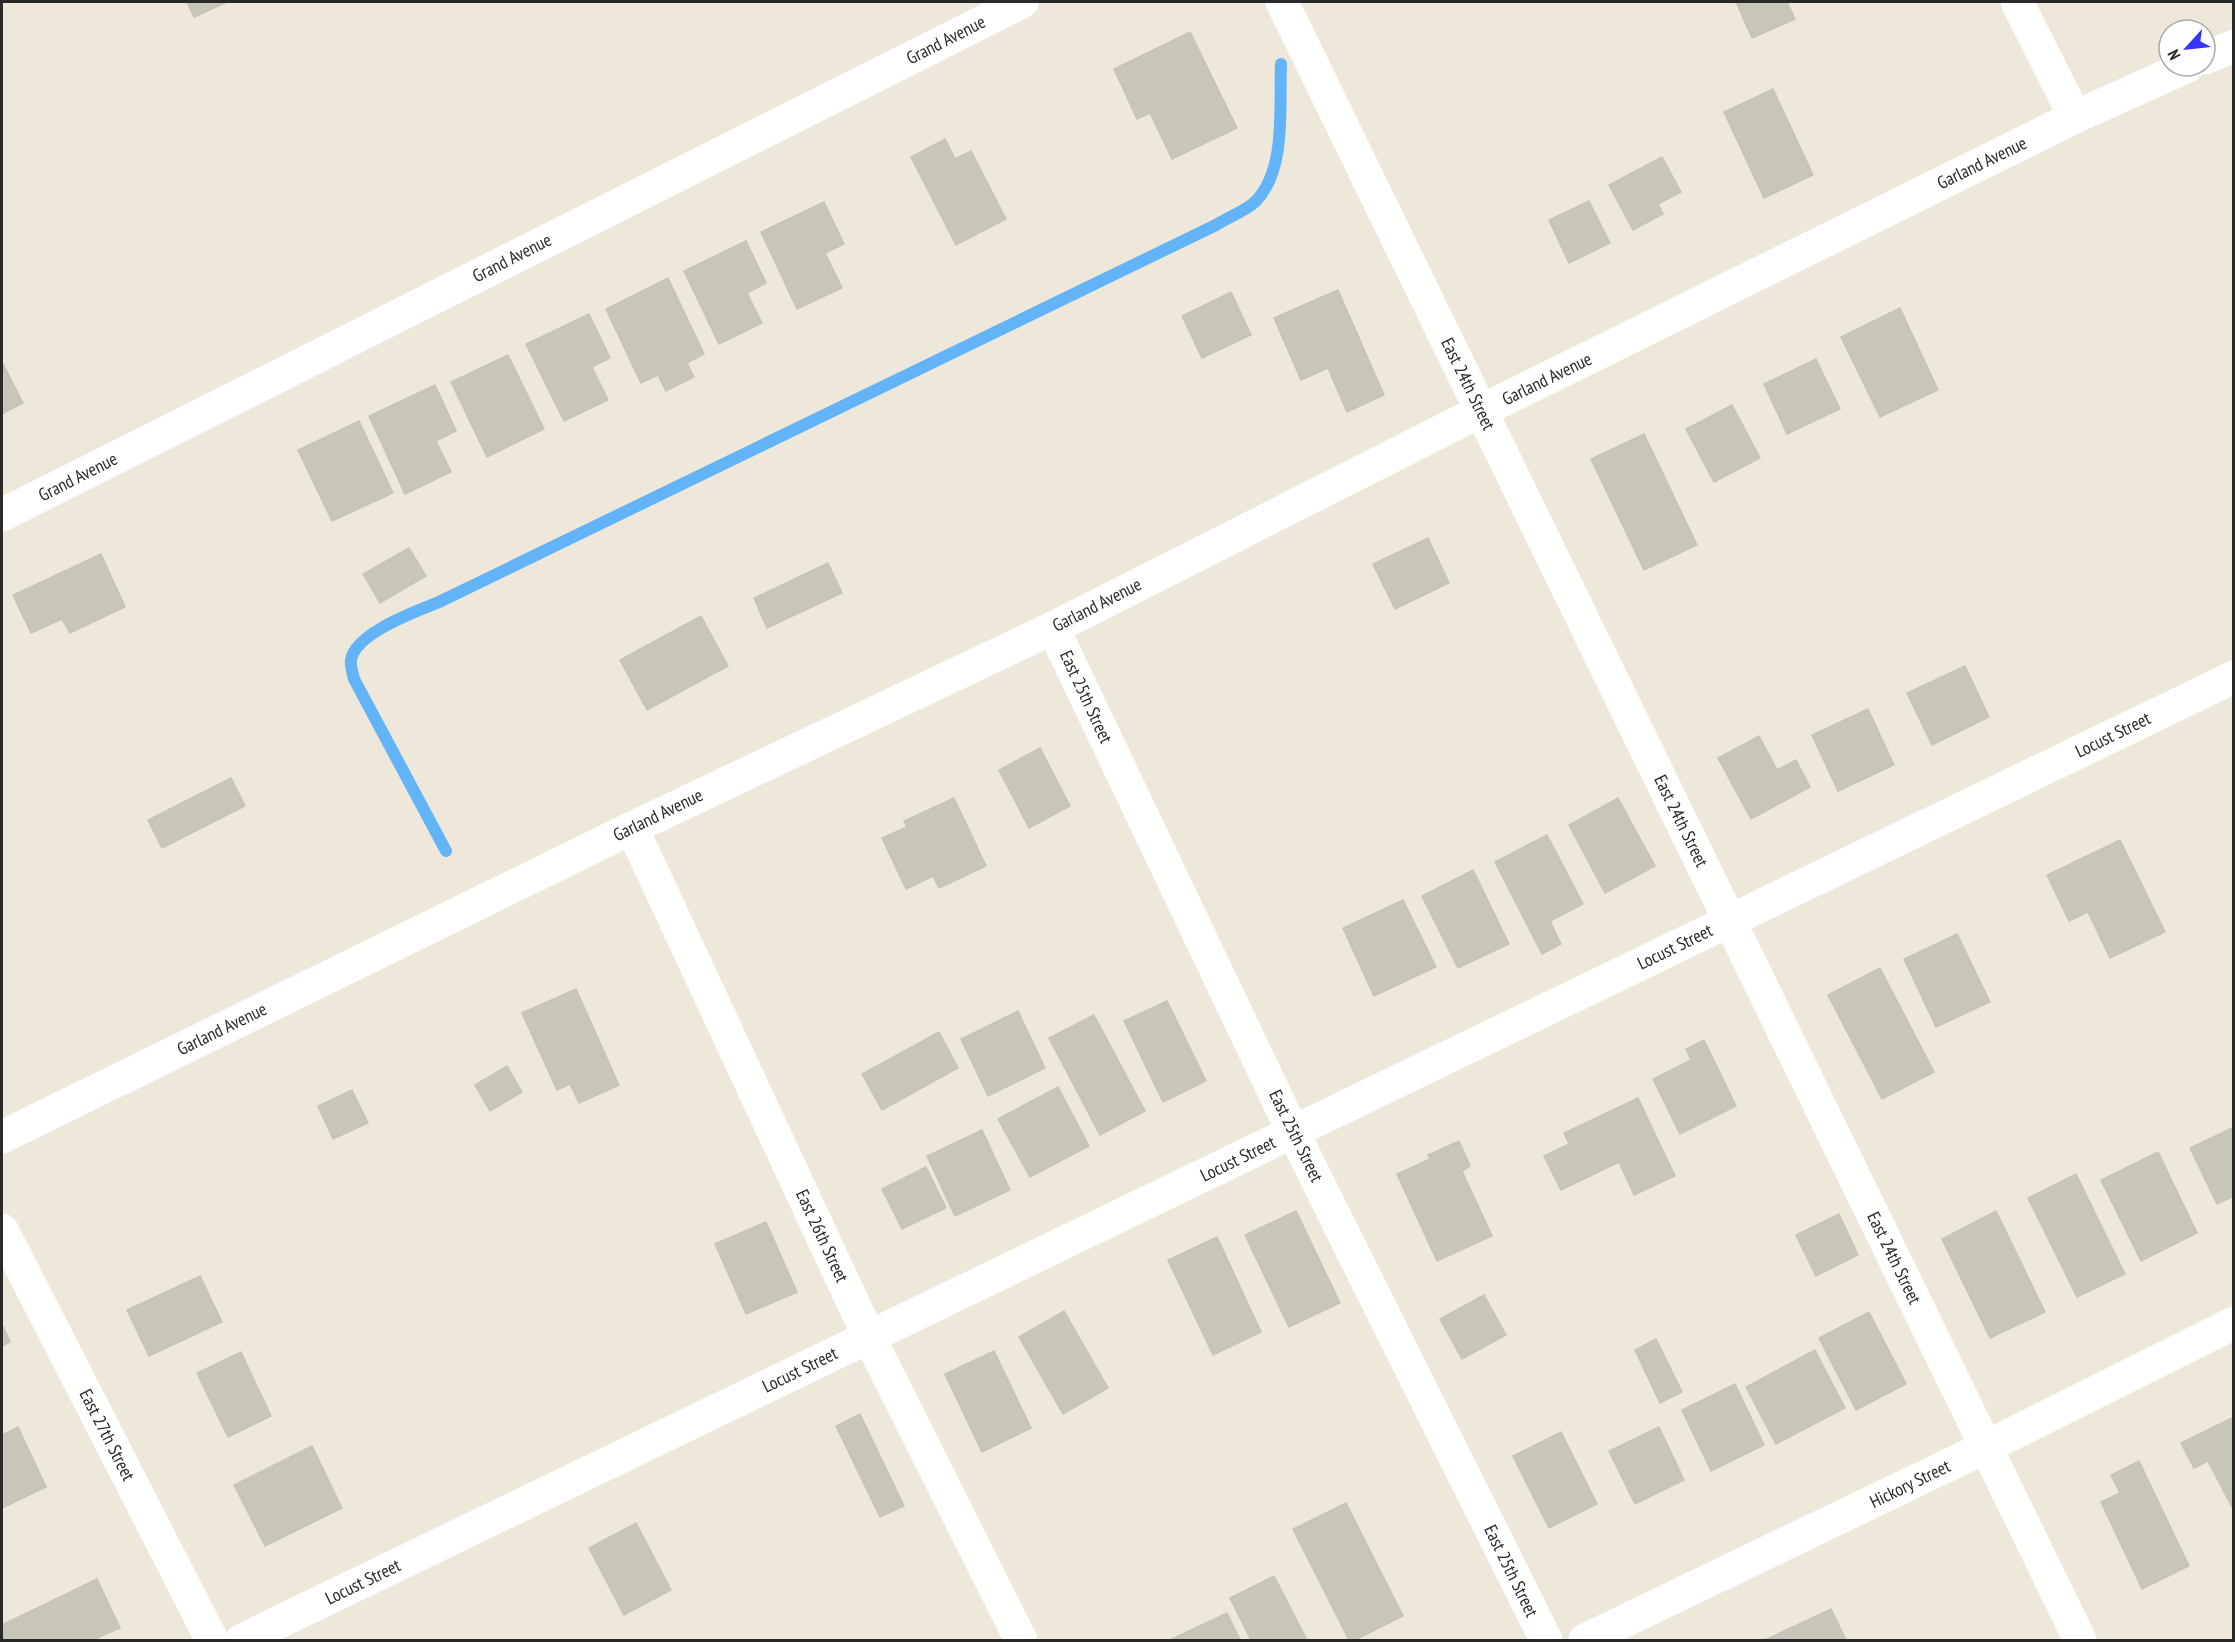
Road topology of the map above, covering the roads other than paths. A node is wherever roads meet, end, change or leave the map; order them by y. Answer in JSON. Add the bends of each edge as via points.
{"nodes":[{"id":1,"x":1022,"y":2,"type":"edge"},
{"id":2,"x":1282,"y":2,"type":"edge"},
{"id":3,"x":2017,"y":2,"type":"edge"},
{"id":4,"x":2234,"y":46,"type":"edge"},
{"id":5,"x":2217,"y":53,"type":"edge"},
{"id":6,"x":2161,"y":78,"type":"edge"},
{"id":7,"x":2075,"y":117,"type":"junction"},
{"id":8,"x":1481,"y":411,"type":"junction"},
{"id":9,"x":2,"y":515,"type":"edge"},
{"id":10,"x":1053,"y":628,"type":"junction"},
{"id":11,"x":2234,"y":677,"type":"edge"},
{"id":12,"x":632,"y":828,"type":"junction"},
{"id":13,"x":1730,"y":921,"type":"junction"},
{"id":14,"x":1293,"y":1132,"type":"junction"},
{"id":15,"x":2,"y":1137,"type":"edge"},
{"id":16,"x":2,"y":1230,"type":"edge"},
{"id":17,"x":2234,"y":1323,"type":"edge"},
{"id":18,"x":869,"y":1337,"type":"junction"},
{"id":19,"x":1986,"y":1447,"type":"junction"},
{"id":20,"x":212,"y":1641,"type":"edge"},
{"id":21,"x":242,"y":1641,"type":"edge"},
{"id":22,"x":1021,"y":1641,"type":"edge"},
{"id":23,"x":1546,"y":1641,"type":"edge"},
{"id":24,"x":1585,"y":1641,"type":"edge"},
{"id":25,"x":2080,"y":1641,"type":"edge"}],
"edges":[{"from":1,"to":9,"type":"street","name":"Grand Avenue"},
{"from":2,"to":8,"type":"street","name":"East 24th Street"},
{"from":3,"to":7,"type":"street"},
{"from":4,"to":5,"type":"street"},
{"from":6,"to":7,"type":"street","name":"Garland Avenue"},
{"from":7,"to":8,"type":"street","name":"Garland Avenue"},
{"from":8,"to":10,"type":"street","name":"Garland Avenue"},
{"from":8,"to":13,"type":"street","name":"East 24th Street"},
{"from":10,"to":12,"type":"street","name":"Garland Avenue"},
{"from":10,"to":14,"type":"street","name":"East 25th Street"},
{"from":11,"to":13,"type":"street","name":"Locust Street"},
{"from":12,"to":15,"type":"street","name":"Garland Avenue"},
{"from":12,"to":18,"type":"street","name":"East 26th Street"},
{"from":13,"to":14,"type":"street","name":"Locust Street"},
{"from":13,"to":19,"type":"street","name":"East 24th Street"},
{"from":14,"to":18,"type":"street","name":"Locust Street"},
{"from":14,"to":23,"type":"street","name":"East 25th Street"},
{"from":16,"to":20,"type":"street","name":"East 27th Street"},
{"from":17,"to":19,"type":"street","name":"Hickory Street"},
{"from":18,"to":21,"type":"street","name":"Locust Street"},
{"from":18,"to":22,"type":"street","name":"East 26th Street"},
{"from":19,"to":24,"type":"street","name":"Hickory Street"},
{"from":19,"to":25,"type":"street","name":"East 24th Street"}]}
